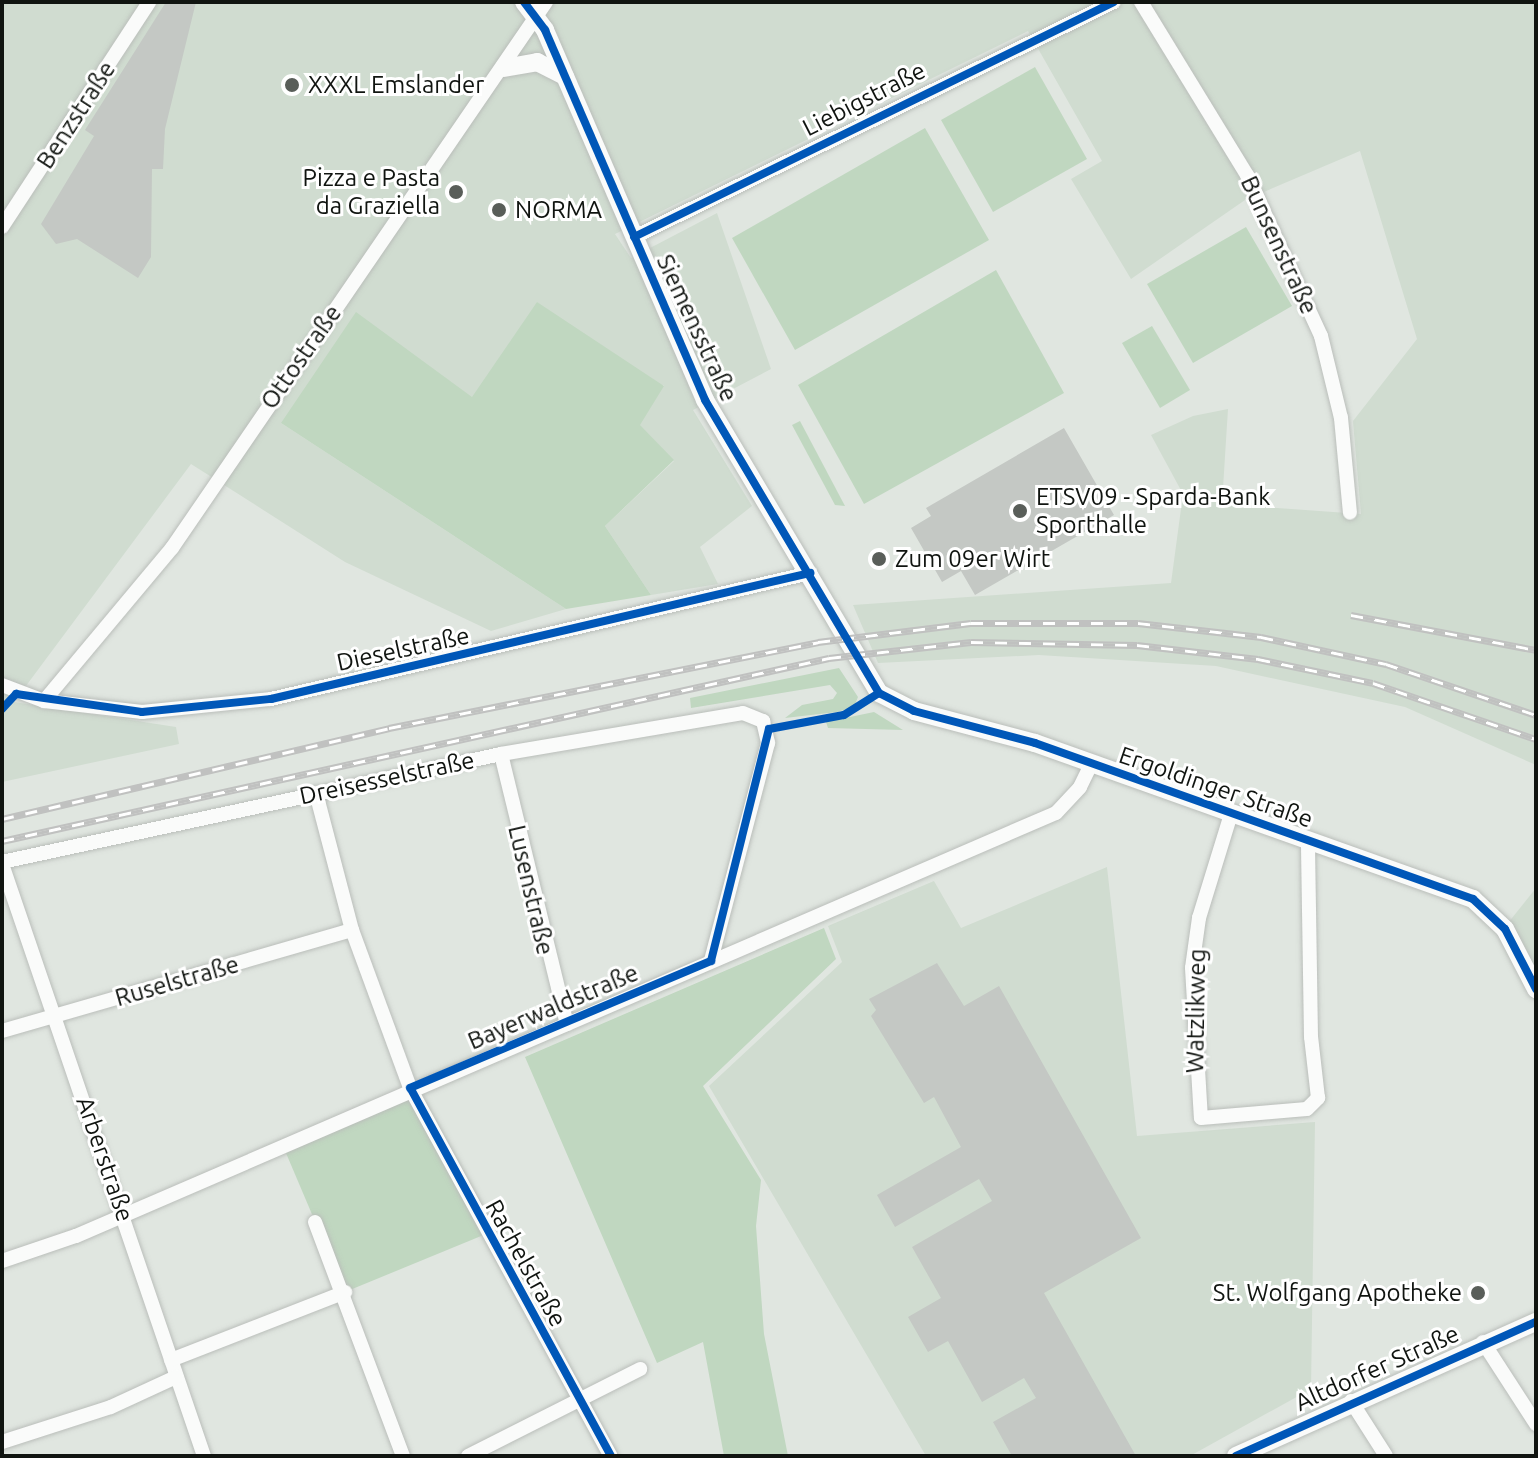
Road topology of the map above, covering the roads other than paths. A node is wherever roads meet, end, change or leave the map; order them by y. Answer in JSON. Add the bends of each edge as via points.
{"nodes":[{"id":1,"x":149,"y":2,"type":"edge"},
{"id":2,"x":1114,"y":2,"type":"edge"},
{"id":3,"x":1141,"y":2,"type":"edge"},
{"id":4,"x":535,"y":7,"type":"edge"},
{"id":5,"x":504,"y":68,"type":"junction"},
{"id":6,"x":565,"y":76,"type":"junction"},
{"id":7,"x":2,"y":227,"type":"edge"},
{"id":8,"x":634,"y":237,"type":"junction"},
{"id":9,"x":1350,"y":513,"type":"dead end"},
{"id":10,"x":810,"y":573,"type":"junction"},
{"id":11,"x":856,"y":659,"type":"joint"},
{"id":12,"x":2,"y":685,"type":"edge"},
{"id":13,"x":44,"y":701,"type":"junction"},
{"id":14,"x":501,"y":754,"type":"junction"},
{"id":15,"x":1091,"y":764,"type":"junction"},
{"id":16,"x":316,"y":793,"type":"junction"},
{"id":17,"x":1231,"y":814,"type":"junction"},
{"id":18,"x":1308,"y":840,"type":"junction"},
{"id":19,"x":2,"y":863,"type":"edge"},
{"id":20,"x":352,"y":930,"type":"junction"},
{"id":21,"x":711,"y":961,"type":"junction"},
{"id":22,"x":1536,"y":989,"type":"edge"},
{"id":23,"x":56,"y":1017,"type":"junction"},
{"id":24,"x":567,"y":1024,"type":"junction"},
{"id":25,"x":2,"y":1031,"type":"edge"},
{"id":26,"x":410,"y":1088,"type":"junction"},
{"id":27,"x":125,"y":1215,"type":"junction"},
{"id":28,"x":315,"y":1222,"type":"dead end"},
{"id":29,"x":2,"y":1261,"type":"edge"},
{"id":30,"x":345,"y":1292,"type":"junction"},
{"id":31,"x":1536,"y":1322,"type":"edge"},
{"id":32,"x":1483,"y":1342,"type":"junction"},
{"id":33,"x":171,"y":1360,"type":"junction"},
{"id":34,"x":640,"y":1369,"type":"dead end"},
{"id":35,"x":176,"y":1377,"type":"junction"},
{"id":36,"x":580,"y":1401,"type":"junction"},
{"id":37,"x":1351,"y":1401,"type":"junction"},
{"id":38,"x":1536,"y":1424,"type":"edge"},
{"id":39,"x":2,"y":1442,"type":"edge"},
{"id":40,"x":204,"y":1456,"type":"edge"},
{"id":41,"x":403,"y":1456,"type":"edge"},
{"id":42,"x":468,"y":1456,"type":"edge"},
{"id":43,"x":611,"y":1456,"type":"edge"},
{"id":44,"x":1236,"y":1456,"type":"edge"},
{"id":45,"x":1386,"y":1456,"type":"edge"}],
"edges":[{"from":1,"to":7,"type":"street","name":"Benzstraße"},
{"from":2,"to":8,"type":"street","name":"Liebigstraße"},
{"from":3,"to":9,"type":"street","name":"Bunsenstraße","via":[[1233,148],[1316,324],[1339,405]]},
{"from":4,"to":5,"type":"street","name":"Ottostraße"},
{"from":4,"to":6,"type":"main road","name":"Siemensstraße"},
{"from":5,"to":6,"type":"main road","via":[[537,62]]},
{"from":5,"to":13,"type":"street","name":"Ottostraße","via":[[172,548]]},
{"from":6,"to":8,"type":"main road","name":"Siemensstraße"},
{"from":8,"to":10,"type":"main road","name":"Siemensstraße","via":[[705,400]]},
{"from":10,"to":11,"type":"main road","name":"Siemensstraße"},
{"from":10,"to":13,"type":"street","name":"Dieselstraße","via":[[271,699],[142,712]]},
{"from":11,"to":15,"type":"main road","name":"Ergoldinger Straße","via":[[879,693],[901,706],[977,724]]},
{"from":12,"to":13,"type":"street","name":"Dieselstraße"},
{"from":14,"to":16,"type":"street","name":"Dreisesselstraße"},
{"from":14,"to":21,"type":"street","name":"Dreisesselstraße","via":[[732,712],[755,717],[769,729]]},
{"from":14,"to":24,"type":"street","name":"Lusenstraße"},
{"from":15,"to":17,"type":"main road","name":"Ergoldinger Straße"},
{"from":15,"to":21,"type":"street","name":"Bayerwaldstraße","via":[[1080,787],[1056,813]]},
{"from":16,"to":19,"type":"street","name":"Dreisesselstraße"},
{"from":16,"to":20,"type":"street","name":"Rachelstraße"},
{"from":17,"to":18,"type":"main road","name":"Ergoldinger Straße"},
{"from":17,"to":18,"type":"street","name":"Watzlikweg","via":[[1199,918],[1192,968],[1199,1117],[1307,1109],[1318,1098],[1310,1023]]},
{"from":18,"to":22,"type":"main road","name":"Ergoldinger Straße","via":[[1481,904],[1505,929]]},
{"from":19,"to":23,"type":"street","name":"Arberstraße"},
{"from":20,"to":23,"type":"street","name":"Ruselstraße"},
{"from":20,"to":26,"type":"street","name":"Rachelstraße"},
{"from":21,"to":24,"type":"street","name":"Bayerwaldstraße"},
{"from":23,"to":25,"type":"street","name":"Ruselstraße"},
{"from":23,"to":27,"type":"street","name":"Arberstraße"},
{"from":24,"to":26,"type":"street","name":"Bayerwaldstraße"},
{"from":26,"to":27,"type":"street","name":"Bayerwaldstraße"},
{"from":26,"to":36,"type":"street","name":"Rachelstraße"},
{"from":27,"to":29,"type":"street","name":"Bayerwaldstraße"},
{"from":27,"to":33,"type":"street","name":"Arberstraße"},
{"from":28,"to":30,"type":"street"},
{"from":30,"to":33,"type":"street"},
{"from":30,"to":41,"type":"street"},
{"from":31,"to":32,"type":"main road","name":"Altdorfer Straße"},
{"from":32,"to":37,"type":"main road","name":"Altdorfer Straße"},
{"from":32,"to":38,"type":"street"},
{"from":33,"to":35,"type":"street","name":"Arberstraße"},
{"from":34,"to":36,"type":"street"},
{"from":35,"to":39,"type":"street","via":[[111,1407]]},
{"from":35,"to":40,"type":"street","name":"Arberstraße"},
{"from":36,"to":42,"type":"street"},
{"from":36,"to":43,"type":"street","name":"Rachelstraße"},
{"from":37,"to":44,"type":"main road","name":"Altdorfer Straße"},
{"from":37,"to":45,"type":"street"}]}
